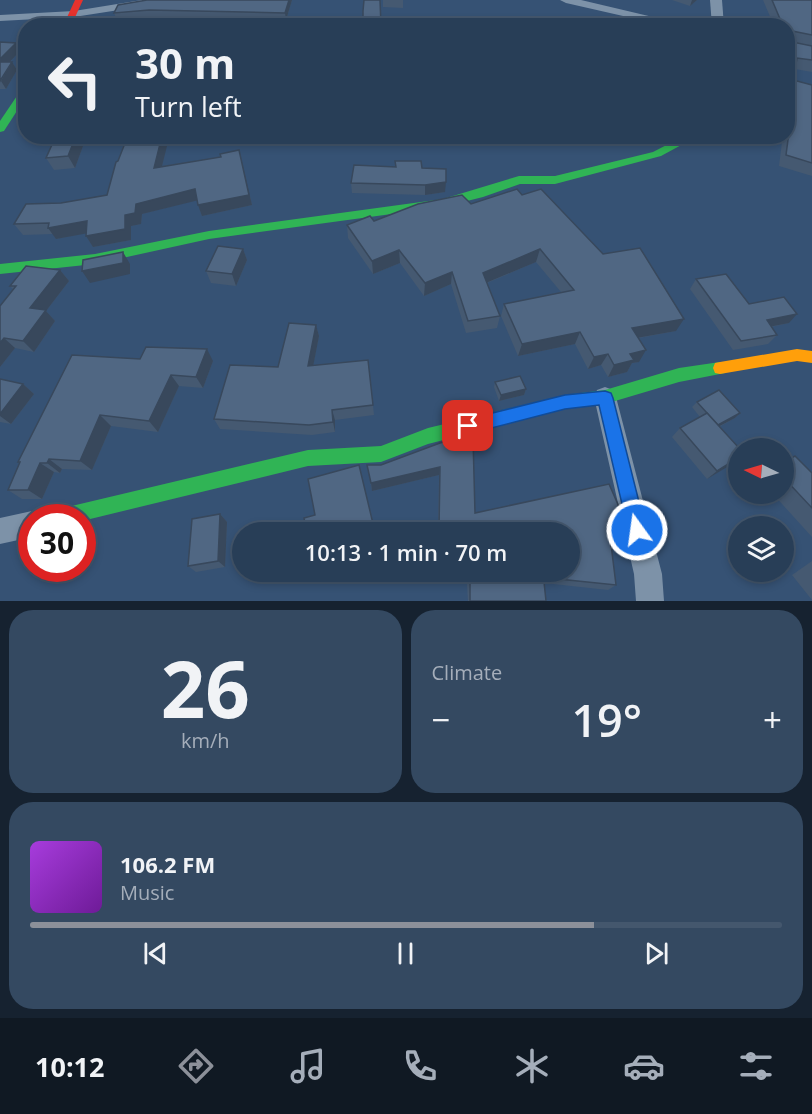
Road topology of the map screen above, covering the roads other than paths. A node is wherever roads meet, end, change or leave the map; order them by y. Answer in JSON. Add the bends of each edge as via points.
{"nodes":[{"id":1,"x":79,"y":0,"type":"edge"},
{"id":2,"x":164,"y":0,"type":"edge"},
{"id":3,"x":566,"y":0,"type":"edge"},
{"id":4,"x":717,"y":0,"type":"edge"},
{"id":5,"x":0,"y":18,"type":"edge"},
{"id":6,"x":71,"y":18,"type":"edge"},
{"id":7,"x":79,"y":18,"type":"edge"},
{"id":8,"x":648,"y":18,"type":"edge"},
{"id":9,"x":718,"y":18,"type":"edge"},
{"id":10,"x":18,"y":19,"type":"edge"},
{"id":11,"x":18,"y":101,"type":"edge"},
{"id":12,"x":0,"y":129,"type":"edge"},
{"id":13,"x":677,"y":144,"type":"edge"},
{"id":14,"x":0,"y":269,"type":"edge"},
{"id":15,"x":812,"y":357,"type":"edge"},
{"id":16,"x":605,"y":398,"type":"junction"},
{"id":17,"x":96,"y":509,"type":"edge"},
{"id":18,"x":18,"y":527,"type":"edge"},
{"id":19,"x":0,"y":531,"type":"edge"},
{"id":20,"x":650,"y":601,"type":"edge"}],
"edges":[{"from":1,"to":6,"type":"street"},
{"from":2,"to":7,"type":"street"},
{"from":3,"to":8,"type":"street"},
{"from":4,"to":9,"type":"street"},
{"from":5,"to":10,"type":"street"},
{"from":11,"to":12,"type":"street"},
{"from":13,"to":14,"type":"street","via":[[657,154],[555,180],[519,180],[442,203],[209,235],[95,259]]},
{"from":15,"to":16,"type":"street","via":[[797,355],[680,375]]},
{"from":16,"to":17,"type":"street","via":[[554,404],[428,436],[381,454],[308,458]]},
{"from":16,"to":20,"type":"street","via":[[648,574]]},
{"from":18,"to":19,"type":"street"}]}
